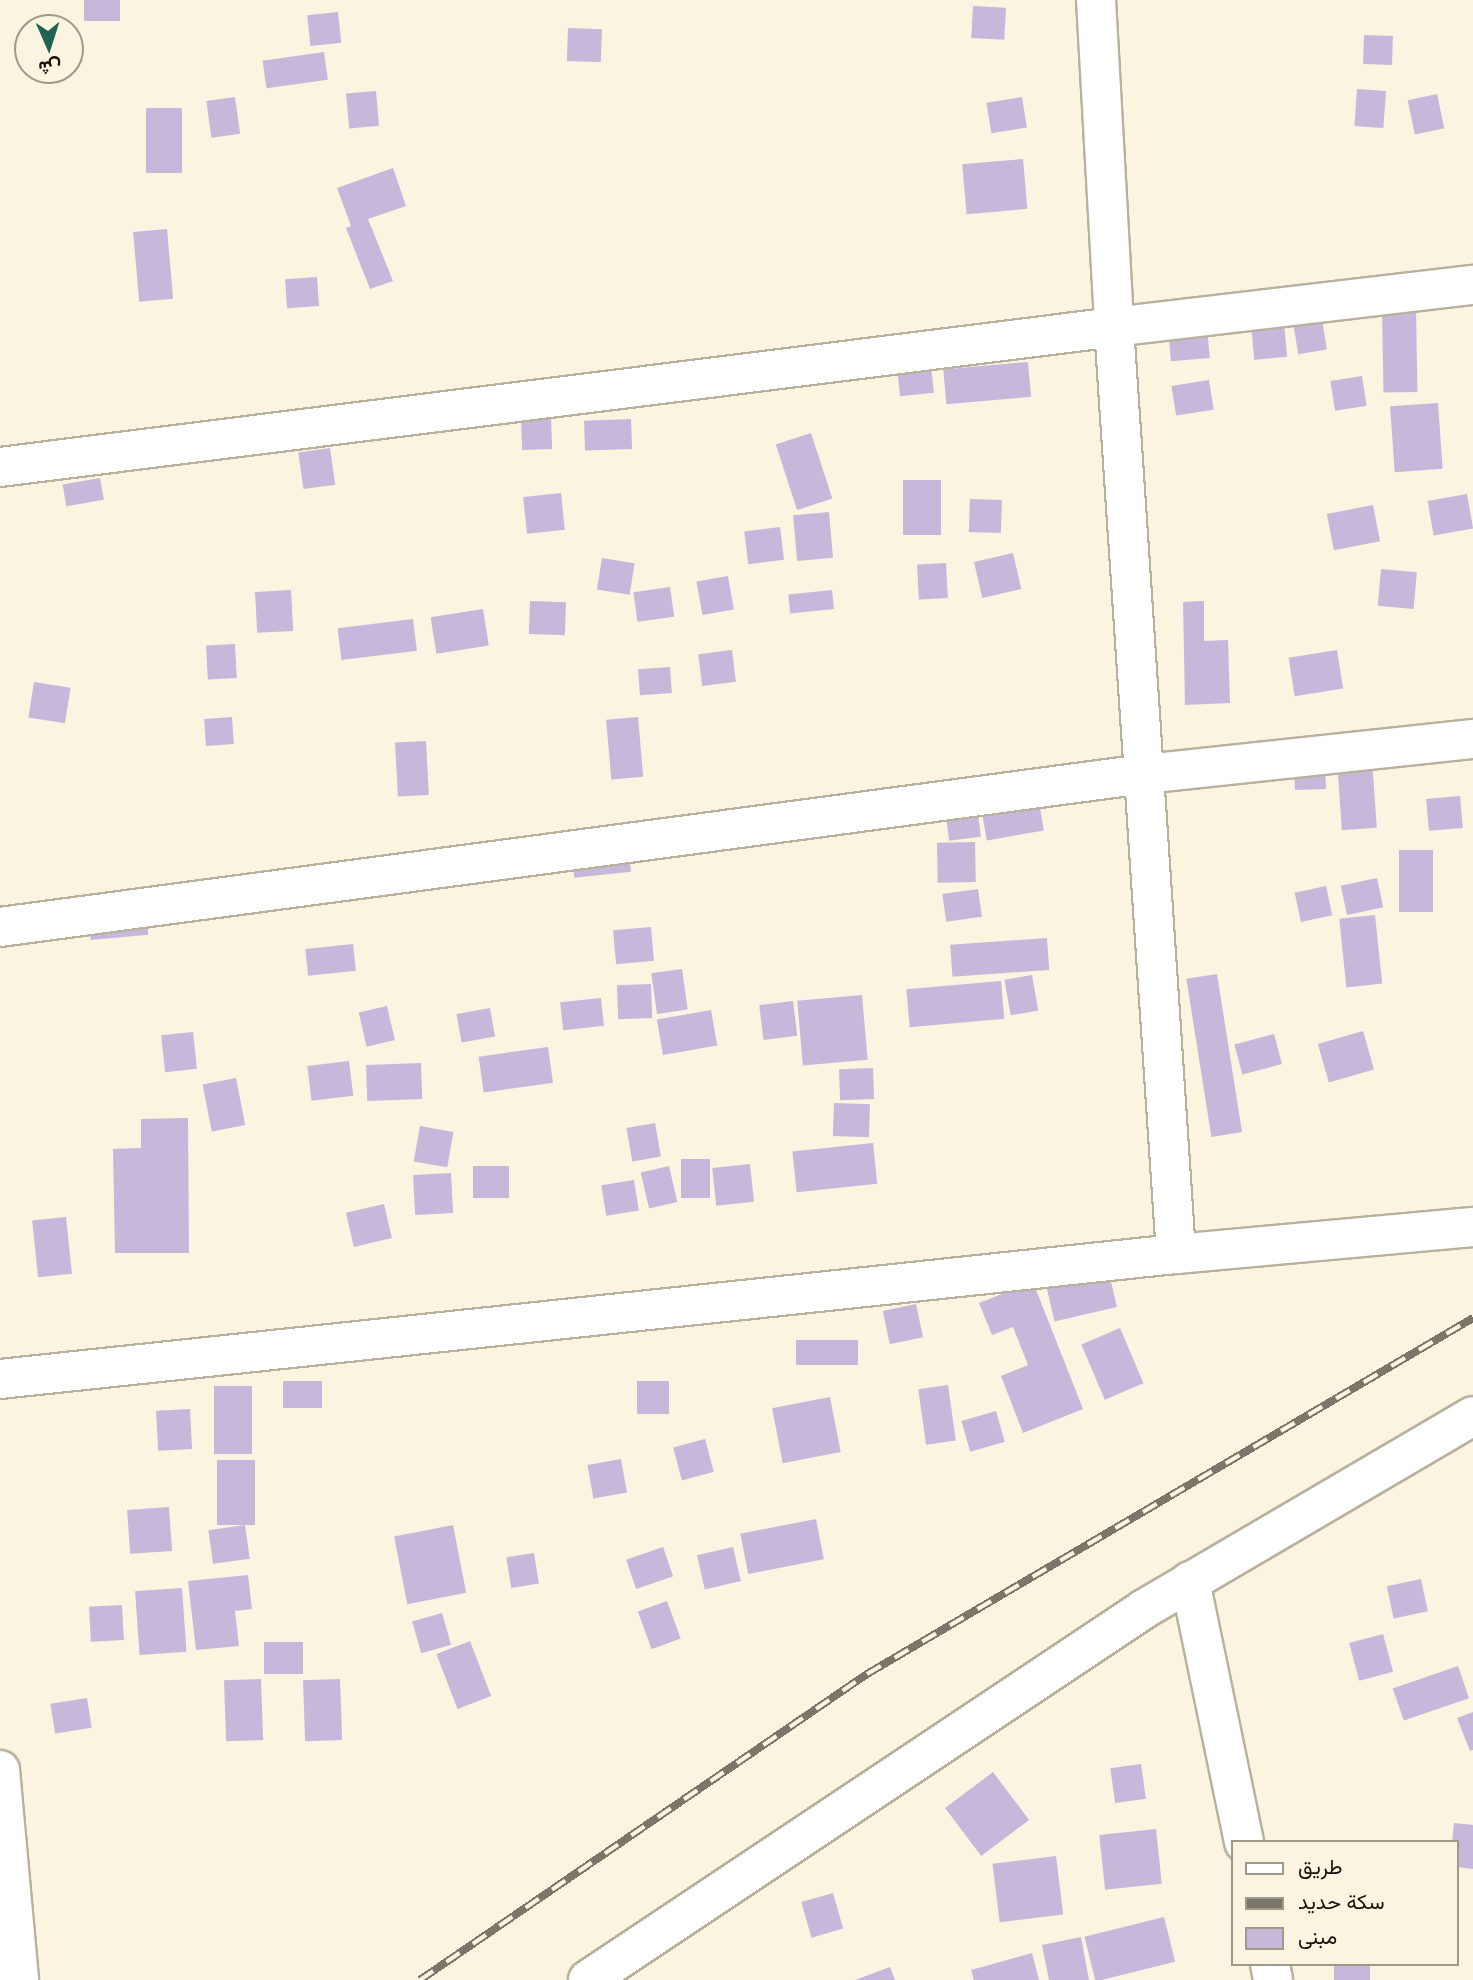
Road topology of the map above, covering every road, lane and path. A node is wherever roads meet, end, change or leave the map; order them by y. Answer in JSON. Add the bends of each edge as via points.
{"nodes":[{"id":1,"x":1096,"y":0,"type":"edge"},
{"id":2,"x":1473,"y":285,"type":"edge"},
{"id":3,"x":1114,"y":327,"type":"junction"},
{"id":4,"x":0,"y":467,"type":"edge"},
{"id":5,"x":1473,"y":738,"type":"edge"},
{"id":6,"x":1144,"y":774,"type":"junction"},
{"id":7,"x":0,"y":927,"type":"edge"},
{"id":8,"x":1473,"y":1227,"type":"edge"},
{"id":9,"x":1176,"y":1254,"type":"junction"},
{"id":10,"x":0,"y":1379,"type":"edge"},
{"id":11,"x":1473,"y":1416,"type":"edge"},
{"id":12,"x":1190,"y":1581,"type":"junction"},
{"id":13,"x":0,"y":1770,"type":"edge"},
{"id":14,"x":1244,"y":1840,"type":"edge"},
{"id":15,"x":6,"y":1877,"type":"edge"},
{"id":16,"x":19,"y":1980,"type":"edge"},
{"id":17,"x":588,"y":1980,"type":"edge"}],
"edges":[{"from":1,"to":3,"type":"street"},
{"from":2,"to":3,"type":"street"},
{"from":3,"to":4,"type":"street"},
{"from":3,"to":6,"type":"street"},
{"from":5,"to":6,"type":"street"},
{"from":6,"to":7,"type":"street"},
{"from":6,"to":9,"type":"street"},
{"from":8,"to":9,"type":"street"},
{"from":9,"to":10,"type":"street"},
{"from":11,"to":12,"type":"street"},
{"from":12,"to":14,"type":"street"},
{"from":12,"to":17,"type":"street"},
{"from":13,"to":15,"type":"street"},
{"from":15,"to":16,"type":"street"}]}
